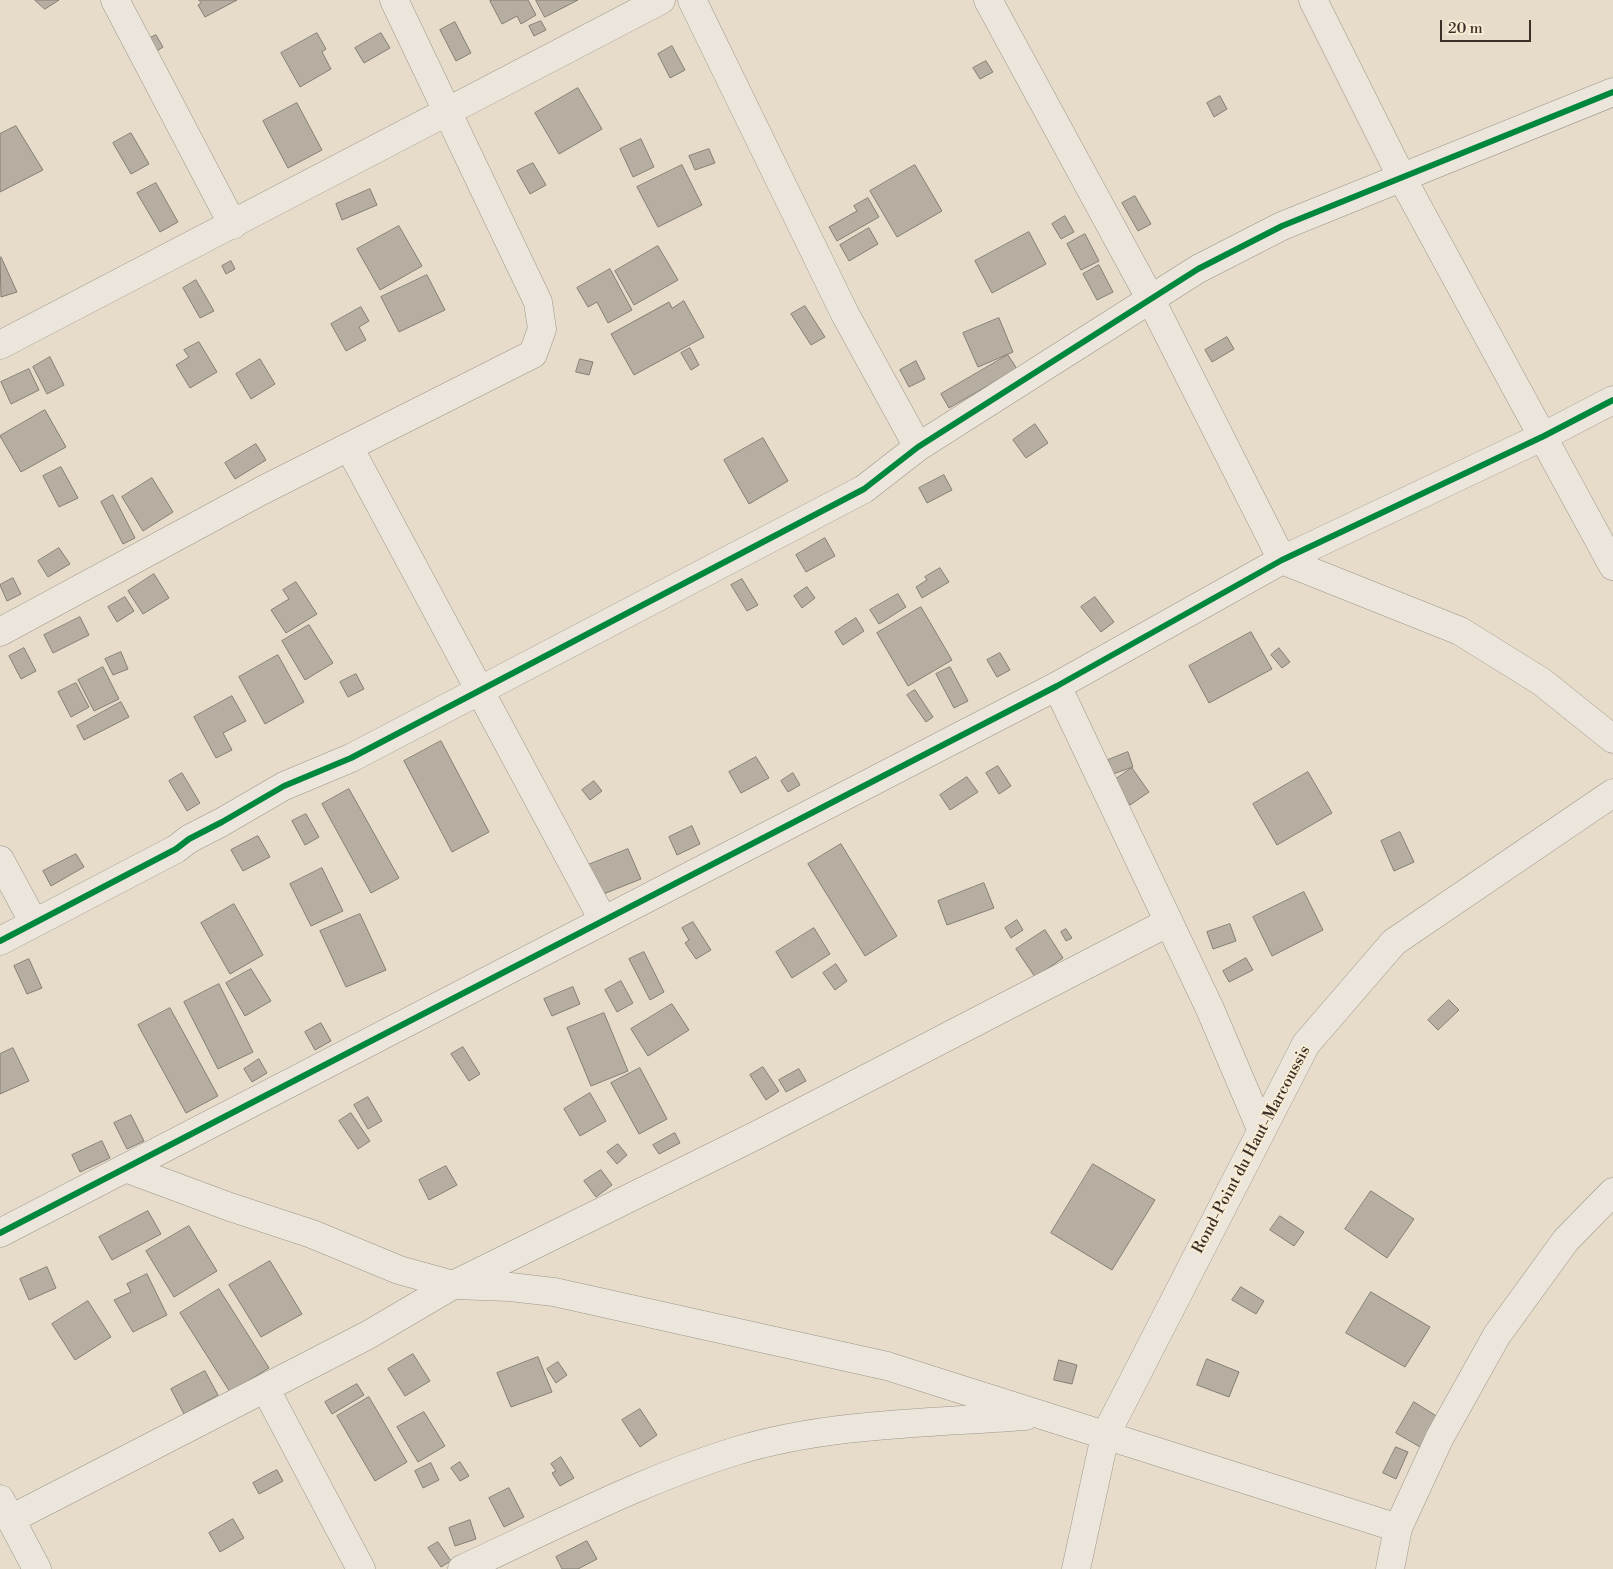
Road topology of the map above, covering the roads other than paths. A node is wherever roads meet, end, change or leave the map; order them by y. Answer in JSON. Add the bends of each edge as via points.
{"nodes":[{"id":1,"x":115,"y":0,"type":"edge"},
{"id":2,"x":394,"y":0,"type":"edge"},
{"id":3,"x":661,"y":0,"type":"edge"},
{"id":4,"x":692,"y":0,"type":"edge"},
{"id":5,"x":988,"y":0,"type":"edge"},
{"id":6,"x":1313,"y":0,"type":"edge"},
{"id":7,"x":1613,"y":92,"type":"edge"},
{"id":8,"x":447,"y":112,"type":"junction"},
{"id":9,"x":1402,"y":178,"type":"junction"},
{"id":10,"x":233,"y":225,"type":"junction"},
{"id":11,"x":1150,"y":298,"type":"junction"},
{"id":12,"x":2,"y":338,"type":"edge"},
{"id":13,"x":1613,"y":400,"type":"edge"},
{"id":14,"x":1544,"y":436,"type":"junction"},
{"id":15,"x":349,"y":447,"type":"junction"},
{"id":16,"x":918,"y":447,"type":"junction"},
{"id":17,"x":1282,"y":560,"type":"junction"},
{"id":18,"x":1613,"y":566,"type":"edge"},
{"id":19,"x":0,"y":632,"type":"edge"},
{"id":20,"x":1057,"y":686,"type":"junction"},
{"id":21,"x":480,"y":690,"type":"junction"},
{"id":22,"x":1613,"y":739,"type":"edge"},
{"id":23,"x":1613,"y":793,"type":"edge"},
{"id":24,"x":0,"y":860,"type":"edge"},
{"id":25,"x":603,"y":920,"type":"junction"},
{"id":26,"x":1169,"y":922,"type":"junction"},
{"id":27,"x":34,"y":923,"type":"junction"},
{"id":28,"x":0,"y":941,"type":"edge"},
{"id":29,"x":1262,"y":1129,"type":"junction"},
{"id":30,"x":126,"y":1168,"type":"junction"},
{"id":31,"x":1613,"y":1192,"type":"edge"},
{"id":32,"x":0,"y":1233,"type":"edge"},
{"id":33,"x":453,"y":1285,"type":"junction"},
{"id":34,"x":265,"y":1388,"type":"junction"},
{"id":35,"x":1039,"y":1415,"type":"junction"},
{"id":36,"x":1105,"y":1436,"type":"junction"},
{"id":37,"x":5,"y":1509,"type":"edge"},
{"id":38,"x":1398,"y":1528,"type":"junction"},
{"id":39,"x":37,"y":1569,"type":"edge"},
{"id":40,"x":361,"y":1569,"type":"edge"},
{"id":41,"x":462,"y":1569,"type":"edge"},
{"id":42,"x":1076,"y":1569,"type":"edge"},
{"id":43,"x":1390,"y":1569,"type":"edge"}],
"edges":[{"from":1,"to":10,"type":"street"},
{"from":2,"to":8,"type":"street"},
{"from":3,"to":8,"type":"street"},
{"from":4,"to":16,"type":"street","via":[[846,314]]},
{"from":5,"to":11,"type":"street"},
{"from":6,"to":9,"type":"street"},
{"from":7,"to":9,"type":"street"},
{"from":8,"to":10,"type":"street"},
{"from":8,"to":15,"type":"street","via":[[538,302],[542,329],[533,354]]},
{"from":9,"to":11,"type":"street","via":[[1282,226]]},
{"from":9,"to":14,"type":"street"},
{"from":10,"to":12,"type":"street"},
{"from":11,"to":16,"type":"street"},
{"from":11,"to":17,"type":"street"},
{"from":13,"to":14,"type":"street"},
{"from":14,"to":17,"type":"street"},
{"from":14,"to":18,"type":"street"},
{"from":15,"to":19,"type":"street"},
{"from":15,"to":21,"type":"street"},
{"from":16,"to":21,"type":"street","via":[[864,489]]},
{"from":17,"to":20,"type":"street"},
{"from":17,"to":22,"type":"street","via":[[1460,631],[1542,682]]},
{"from":20,"to":25,"type":"street"},
{"from":20,"to":26,"type":"street"},
{"from":21,"to":25,"type":"street"},
{"from":21,"to":27,"type":"street","via":[[351,758],[284,786],[176,849]]},
{"from":23,"to":29,"type":"street","name":"Rond-Point du Haut-Marcoussis","via":[[1394,942],[1306,1044]]},
{"from":24,"to":27,"type":"street"},
{"from":25,"to":30,"type":"street"},
{"from":26,"to":29,"type":"street"},
{"from":26,"to":33,"type":"street","via":[[759,1134]]},
{"from":27,"to":28,"type":"street"},
{"from":29,"to":36,"type":"street","name":"Rond-Point du Haut-Marcoussis"},
{"from":30,"to":32,"type":"street"},
{"from":30,"to":33,"type":"street","via":[[312,1234],[399,1270]]},
{"from":31,"to":38,"type":"street","via":[[1566,1240],[1497,1335],[1440,1437]]},
{"from":33,"to":34,"type":"street","via":[[368,1335]]},
{"from":33,"to":35,"type":"street","via":[[510,1286],[554,1292],[888,1366]]},
{"from":34,"to":37,"type":"street"},
{"from":34,"to":40,"type":"street"},
{"from":35,"to":36,"type":"street"},
{"from":35,"to":41,"type":"street","via":[[809,1434],[737,1451],[668,1474]]},
{"from":36,"to":38,"type":"street"},
{"from":36,"to":42,"type":"street","name":"Rond-Point du Haut-Marcoussis"},
{"from":37,"to":39,"type":"street"},
{"from":38,"to":43,"type":"street"}]}
